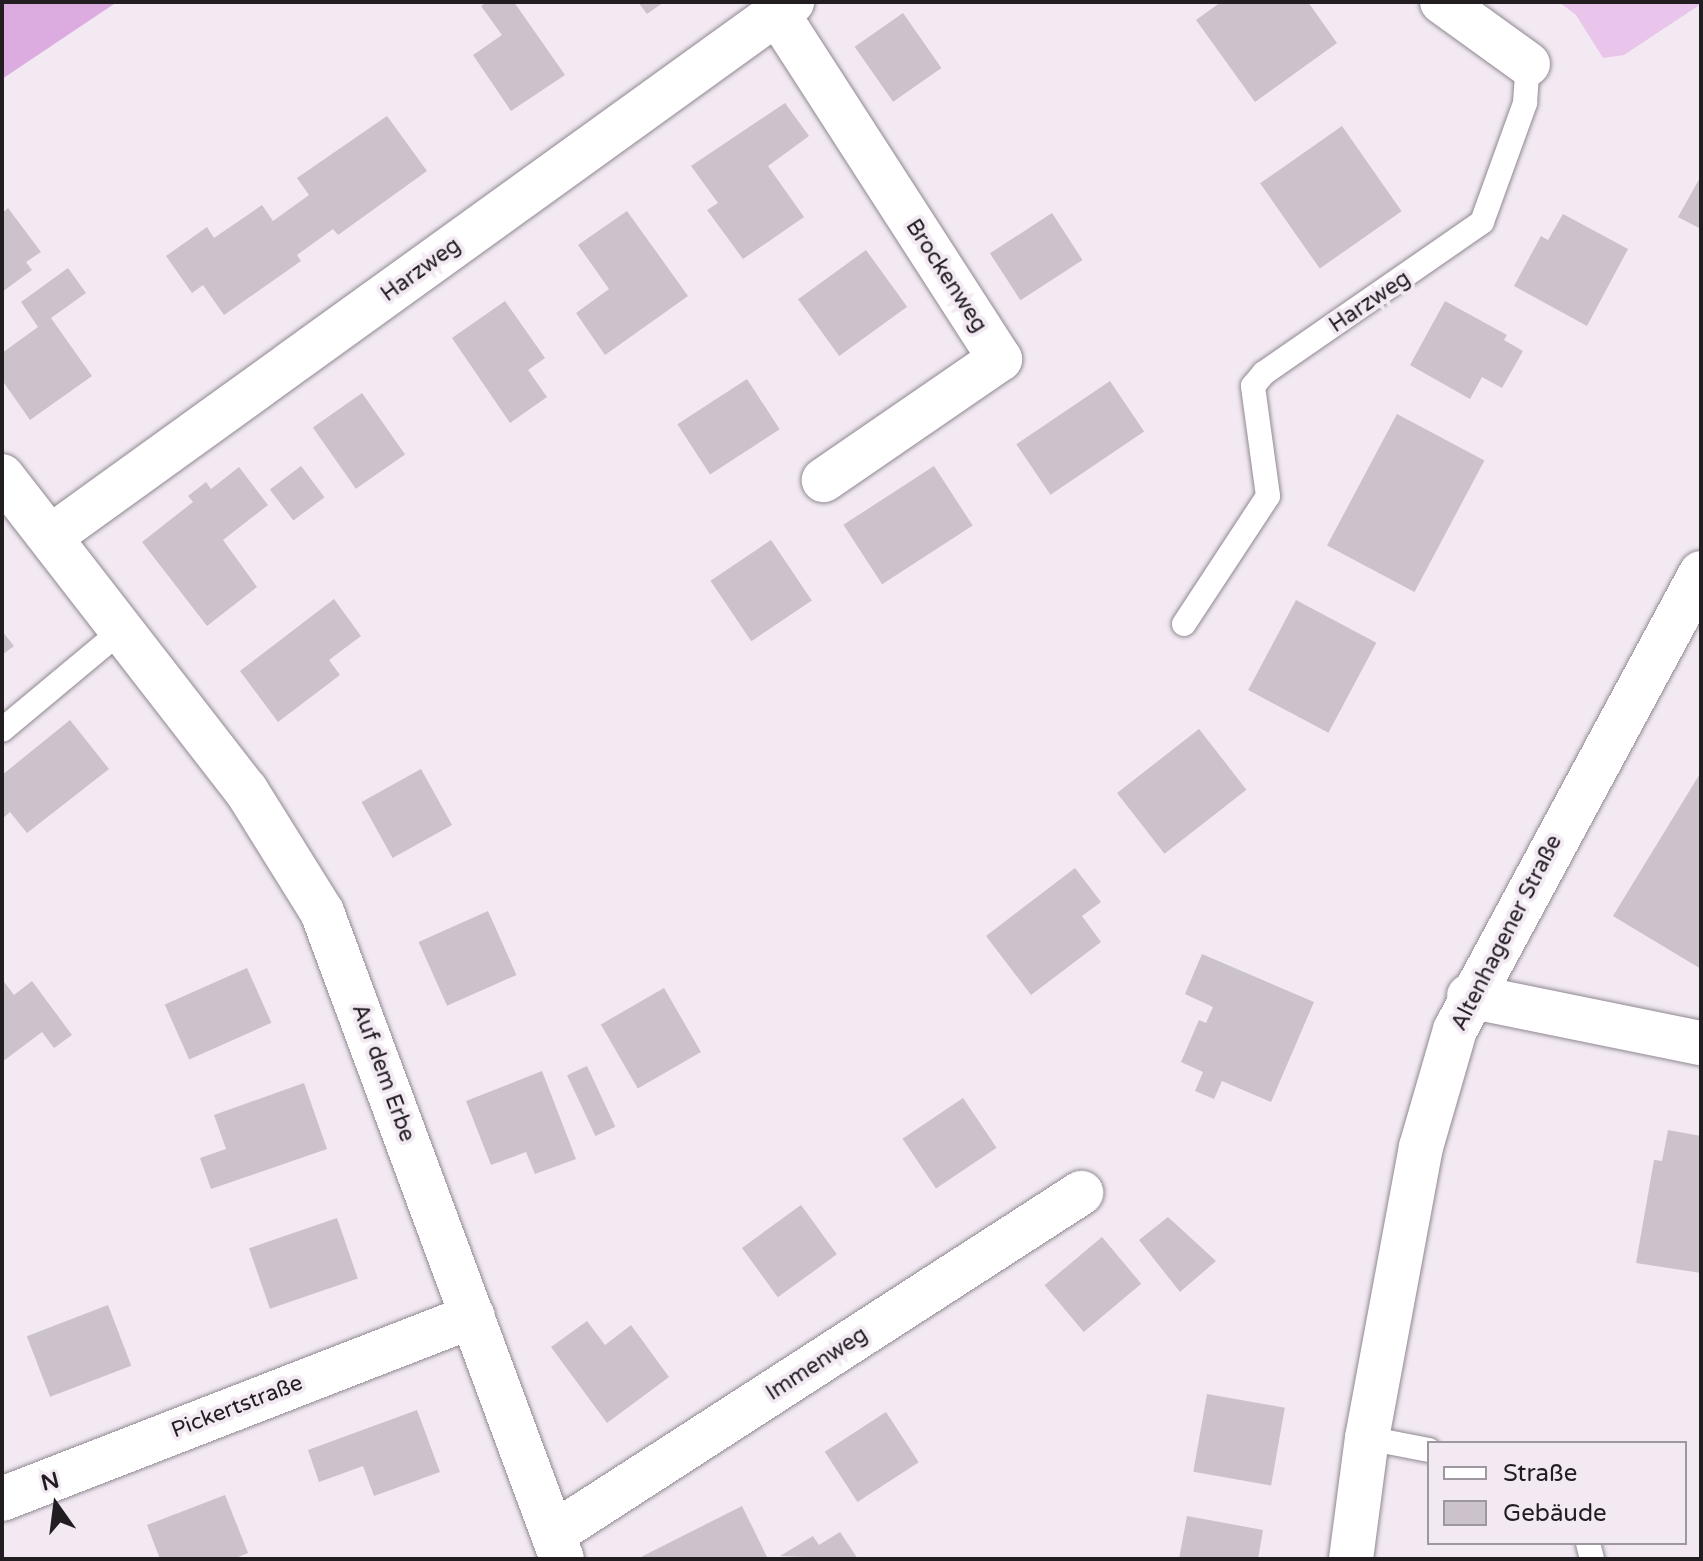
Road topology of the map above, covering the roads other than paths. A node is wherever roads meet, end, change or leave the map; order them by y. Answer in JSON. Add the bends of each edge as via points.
{"nodes":[{"id":1,"x":1442,"y":2,"type":"edge"},
{"id":2,"x":784,"y":8,"type":"edge"},
{"id":3,"x":1528,"y":64,"type":"joint"},
{"id":4,"x":2,"y":476,"type":"edge"},
{"id":5,"x":824,"y":480,"type":"dead end"},
{"id":6,"x":50,"y":537,"type":"junction"},
{"id":7,"x":1701,"y":573,"type":"edge"},
{"id":8,"x":1184,"y":624,"type":"dead end"},
{"id":9,"x":122,"y":630,"type":"junction"},
{"id":10,"x":2,"y":730,"type":"edge"},
{"id":11,"x":1469,"y":996,"type":"junction"},
{"id":12,"x":1701,"y":1043,"type":"edge"},
{"id":13,"x":1081,"y":1193,"type":"dead end"},
{"id":14,"x":473,"y":1316,"type":"junction"},
{"id":15,"x":1367,"y":1438,"type":"junction"},
{"id":16,"x":1427,"y":1450,"type":"edge"},
{"id":17,"x":2,"y":1499,"type":"edge"},
{"id":18,"x":557,"y":1547,"type":"edge"},
{"id":19,"x":1351,"y":1559,"type":"edge"}],
"edges":[{"from":1,"to":3,"type":"street","name":"Harzweg"},
{"from":2,"to":5,"type":"street","name":"Brockenweg","via":[[1000,359]]},
{"from":2,"to":6,"type":"street","name":"Harzweg"},
{"from":3,"to":8,"type":"lane","name":"Harzweg","via":[[1525,103],[1482,222],[1264,373],[1253,386],[1268,496]]},
{"from":4,"to":6,"type":"street","name":"Auf dem Erbe"},
{"from":6,"to":9,"type":"street","name":"Auf dem Erbe"},
{"from":7,"to":11,"type":"street","name":"Altenhagener Straße"},
{"from":9,"to":10,"type":"lane"},
{"from":9,"to":14,"type":"street","name":"Auf dem Erbe","via":[[275,831],[322,912]]},
{"from":11,"to":12,"type":"street"},
{"from":11,"to":15,"type":"street","name":"Altenhagener Straße","via":[[1421,1147]]},
{"from":13,"to":18,"type":"street","name":"Immenweg"},
{"from":14,"to":17,"type":"street","name":"Pickertstraße"},
{"from":14,"to":18,"type":"street","name":"Auf dem Erbe"},
{"from":15,"to":16,"type":"lane"},
{"from":15,"to":19,"type":"street","name":"Altenhagener Straße"}]}
